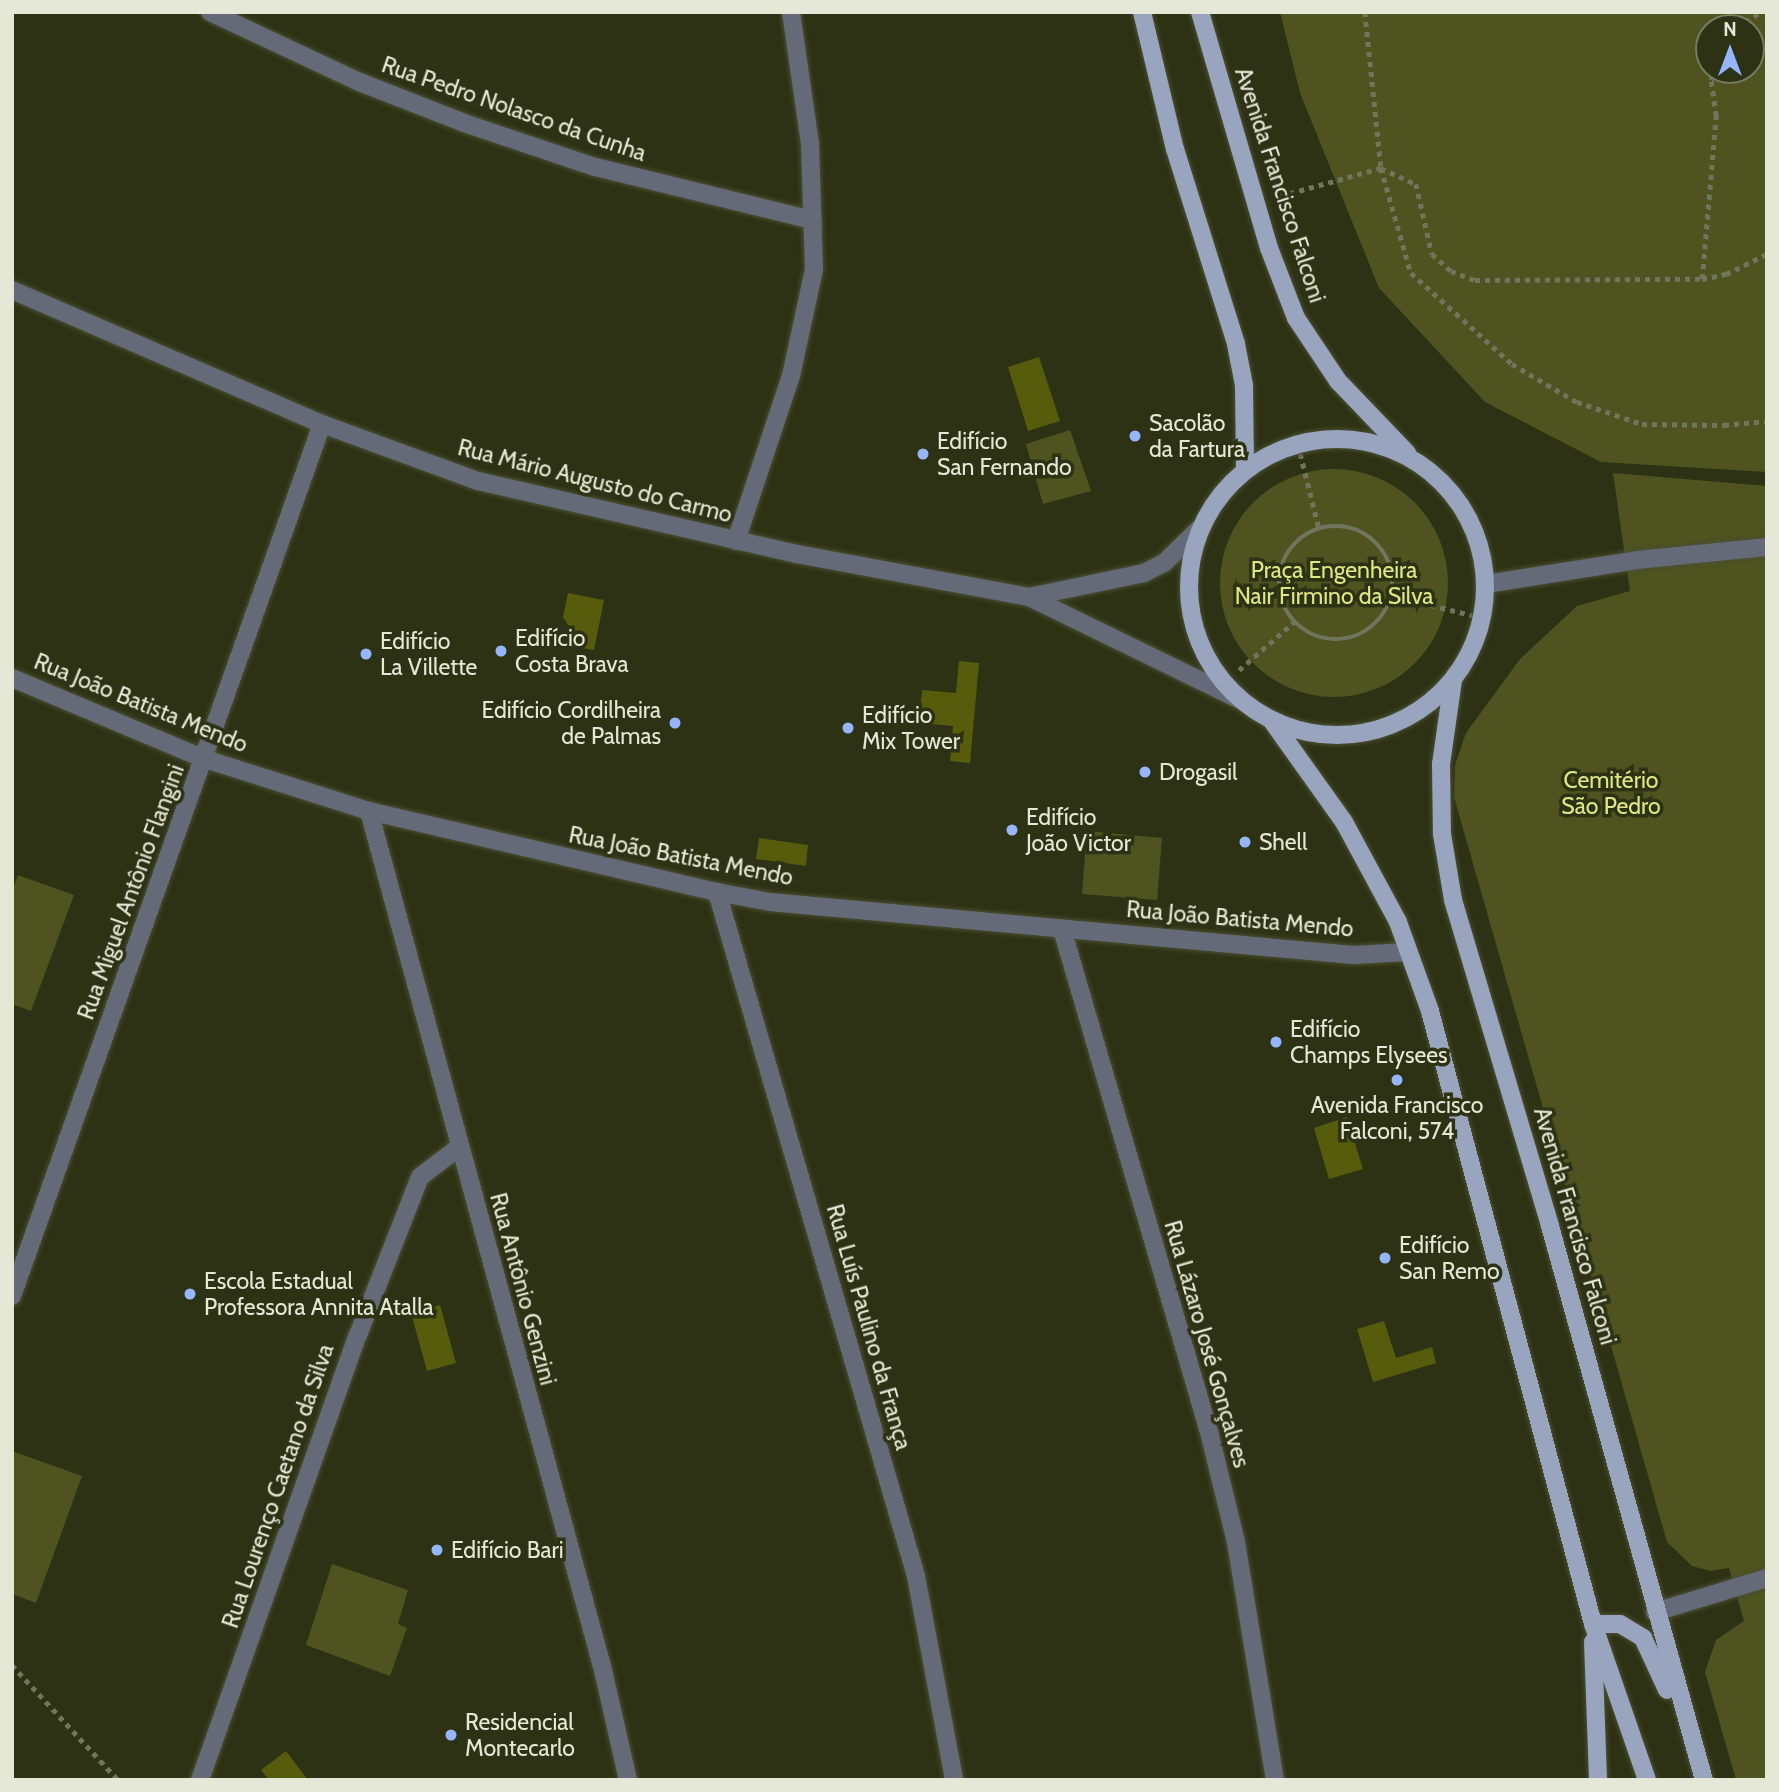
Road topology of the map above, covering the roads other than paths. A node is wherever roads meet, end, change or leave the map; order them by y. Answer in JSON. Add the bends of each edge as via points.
{"nodes":[{"id":1,"x":210,"y":12,"type":"edge"},
{"id":2,"x":790,"y":12,"type":"edge"},
{"id":3,"x":1142,"y":12,"type":"edge"},
{"id":4,"x":1200,"y":12,"type":"edge"},
{"id":5,"x":813,"y":220,"type":"junction"},
{"id":6,"x":12,"y":290,"type":"edge"},
{"id":7,"x":323,"y":424,"type":"junction"},
{"id":8,"x":1412,"y":458,"type":"junction"},
{"id":9,"x":1245,"y":470,"type":"junction"},
{"id":10,"x":1200,"y":527,"type":"junction"},
{"id":11,"x":736,"y":541,"type":"junction"},
{"id":12,"x":1767,"y":547,"type":"edge"},
{"id":13,"x":1486,"y":584,"type":"junction"},
{"id":14,"x":1029,"y":597,"type":"junction"},
{"id":15,"x":12,"y":678,"type":"edge"},
{"id":16,"x":1453,"y":680,"type":"junction"},
{"id":17,"x":1238,"y":699,"type":"junction"},
{"id":18,"x":1272,"y":720,"type":"junction"},
{"id":19,"x":205,"y":759,"type":"junction"},
{"id":20,"x":369,"y":811,"type":"junction"},
{"id":21,"x":717,"y":892,"type":"junction"},
{"id":22,"x":1062,"y":929,"type":"junction"},
{"id":23,"x":1408,"y":952,"type":"junction"},
{"id":24,"x":459,"y":1147,"type":"junction"},
{"id":25,"x":12,"y":1296,"type":"edge"},
{"id":26,"x":1767,"y":1578,"type":"edge"},
{"id":27,"x":1655,"y":1612,"type":"junction"},
{"id":28,"x":1593,"y":1624,"type":"junction"},
{"id":29,"x":1696,"y":1754,"type":"junction"},
{"id":30,"x":200,"y":1780,"type":"edge"},
{"id":31,"x":628,"y":1780,"type":"edge"},
{"id":32,"x":954,"y":1780,"type":"edge"},
{"id":33,"x":1275,"y":1780,"type":"edge"},
{"id":34,"x":1598,"y":1780,"type":"edge"},
{"id":35,"x":1647,"y":1780,"type":"edge"},
{"id":36,"x":1704,"y":1780,"type":"edge"}],
"edges":[{"from":1,"to":5,"type":"street","name":"Rua Pedro Nolasco da Cunha","via":[[357,81],[464,123],[595,167]]},
{"from":2,"to":5,"type":"street","via":[[810,144]]},
{"from":3,"to":9,"type":"main road","via":[[1175,149],[1236,344],[1244,385]]},
{"from":4,"to":8,"type":"main road","name":"Avenida Francisco Falconi","via":[[1256,204],[1296,318],[1338,381]]},
{"from":5,"to":11,"type":"street","via":[[814,270],[802,334]]},
{"from":6,"to":7,"type":"street","name":"Rua Mário Augusto do Carmo"},
{"from":7,"to":11,"type":"street","name":"Rua Mário Augusto do Carmo","via":[[478,481]]},
{"from":7,"to":19,"type":"street","name":"Rua Miguel Antônio Flangini"},
{"from":8,"to":9,"type":"main road","via":[[1356,440],[1298,443]]},
{"from":8,"to":13,"type":"main road","via":[[1442,482],[1465,512],[1480,546]]},
{"from":9,"to":10,"type":"main road","via":[[1219,495]]},
{"from":10,"to":14,"type":"street","name":"Rua Mário Augusto do Carmo","via":[[1164,563],[1144,573]]},
{"from":10,"to":17,"type":"main road","via":[[1189,563],[1188,601],[1196,637]]},
{"from":11,"to":14,"type":"street","name":"Rua Mário Augusto do Carmo"},
{"from":12,"to":13,"type":"street","via":[[1637,560]]},
{"from":13,"to":16,"type":"main road","via":[[1483,618],[1471,651]]},
{"from":14,"to":17,"type":"street","name":"Rua Mário Augusto do Carmo"},
{"from":15,"to":19,"type":"street","name":"Rua João Batista Mendo"},
{"from":16,"to":18,"type":"main road","via":[[1401,721],[1370,731],[1336,735]]},
{"from":16,"to":27,"type":"main road","name":"Avenida Francisco Falconi","via":[[1441,764],[1442,834],[1453,900],[1554,1239]]},
{"from":17,"to":18,"type":"main road"},
{"from":18,"to":23,"type":"main road","via":[[1378,878]]},
{"from":19,"to":20,"type":"street","name":"Rua João Batista Mendo"},
{"from":19,"to":25,"type":"street","name":"Rua Miguel Antônio Flangini"},
{"from":20,"to":21,"type":"street","name":"Rua João Batista Mendo"},
{"from":20,"to":24,"type":"street","name":"Rua Antônio Genzini"},
{"from":21,"to":22,"type":"street","name":"Rua João Batista Mendo"},
{"from":21,"to":32,"type":"street","name":"Rua Luís Paulino da França","via":[[916,1576]]},
{"from":22,"to":23,"type":"street","name":"Rua João Batista Mendo","via":[[1354,955]]},
{"from":22,"to":33,"type":"street","name":"Rua Lázaro José Gonçalves","via":[[1209,1432],[1236,1542]]},
{"from":23,"to":28,"type":"main road","via":[[1430,1011]]},
{"from":24,"to":30,"type":"street","name":"Rua Lourenço Caetano da Silva","via":[[420,1177],[358,1335]]},
{"from":24,"to":31,"type":"street","name":"Rua Antônio Genzini","via":[[603,1670]]},
{"from":26,"to":27,"type":"street"},
{"from":27,"to":29,"type":"main road","name":"Avenida Francisco Falconi"},
{"from":28,"to":29,"type":"main road","via":[[1620,1624],[1643,1638]]},
{"from":28,"to":34,"type":"main road"},
{"from":28,"to":35,"type":"main road"},
{"from":29,"to":36,"type":"main road","name":"Avenida Francisco Falconi"}]}
